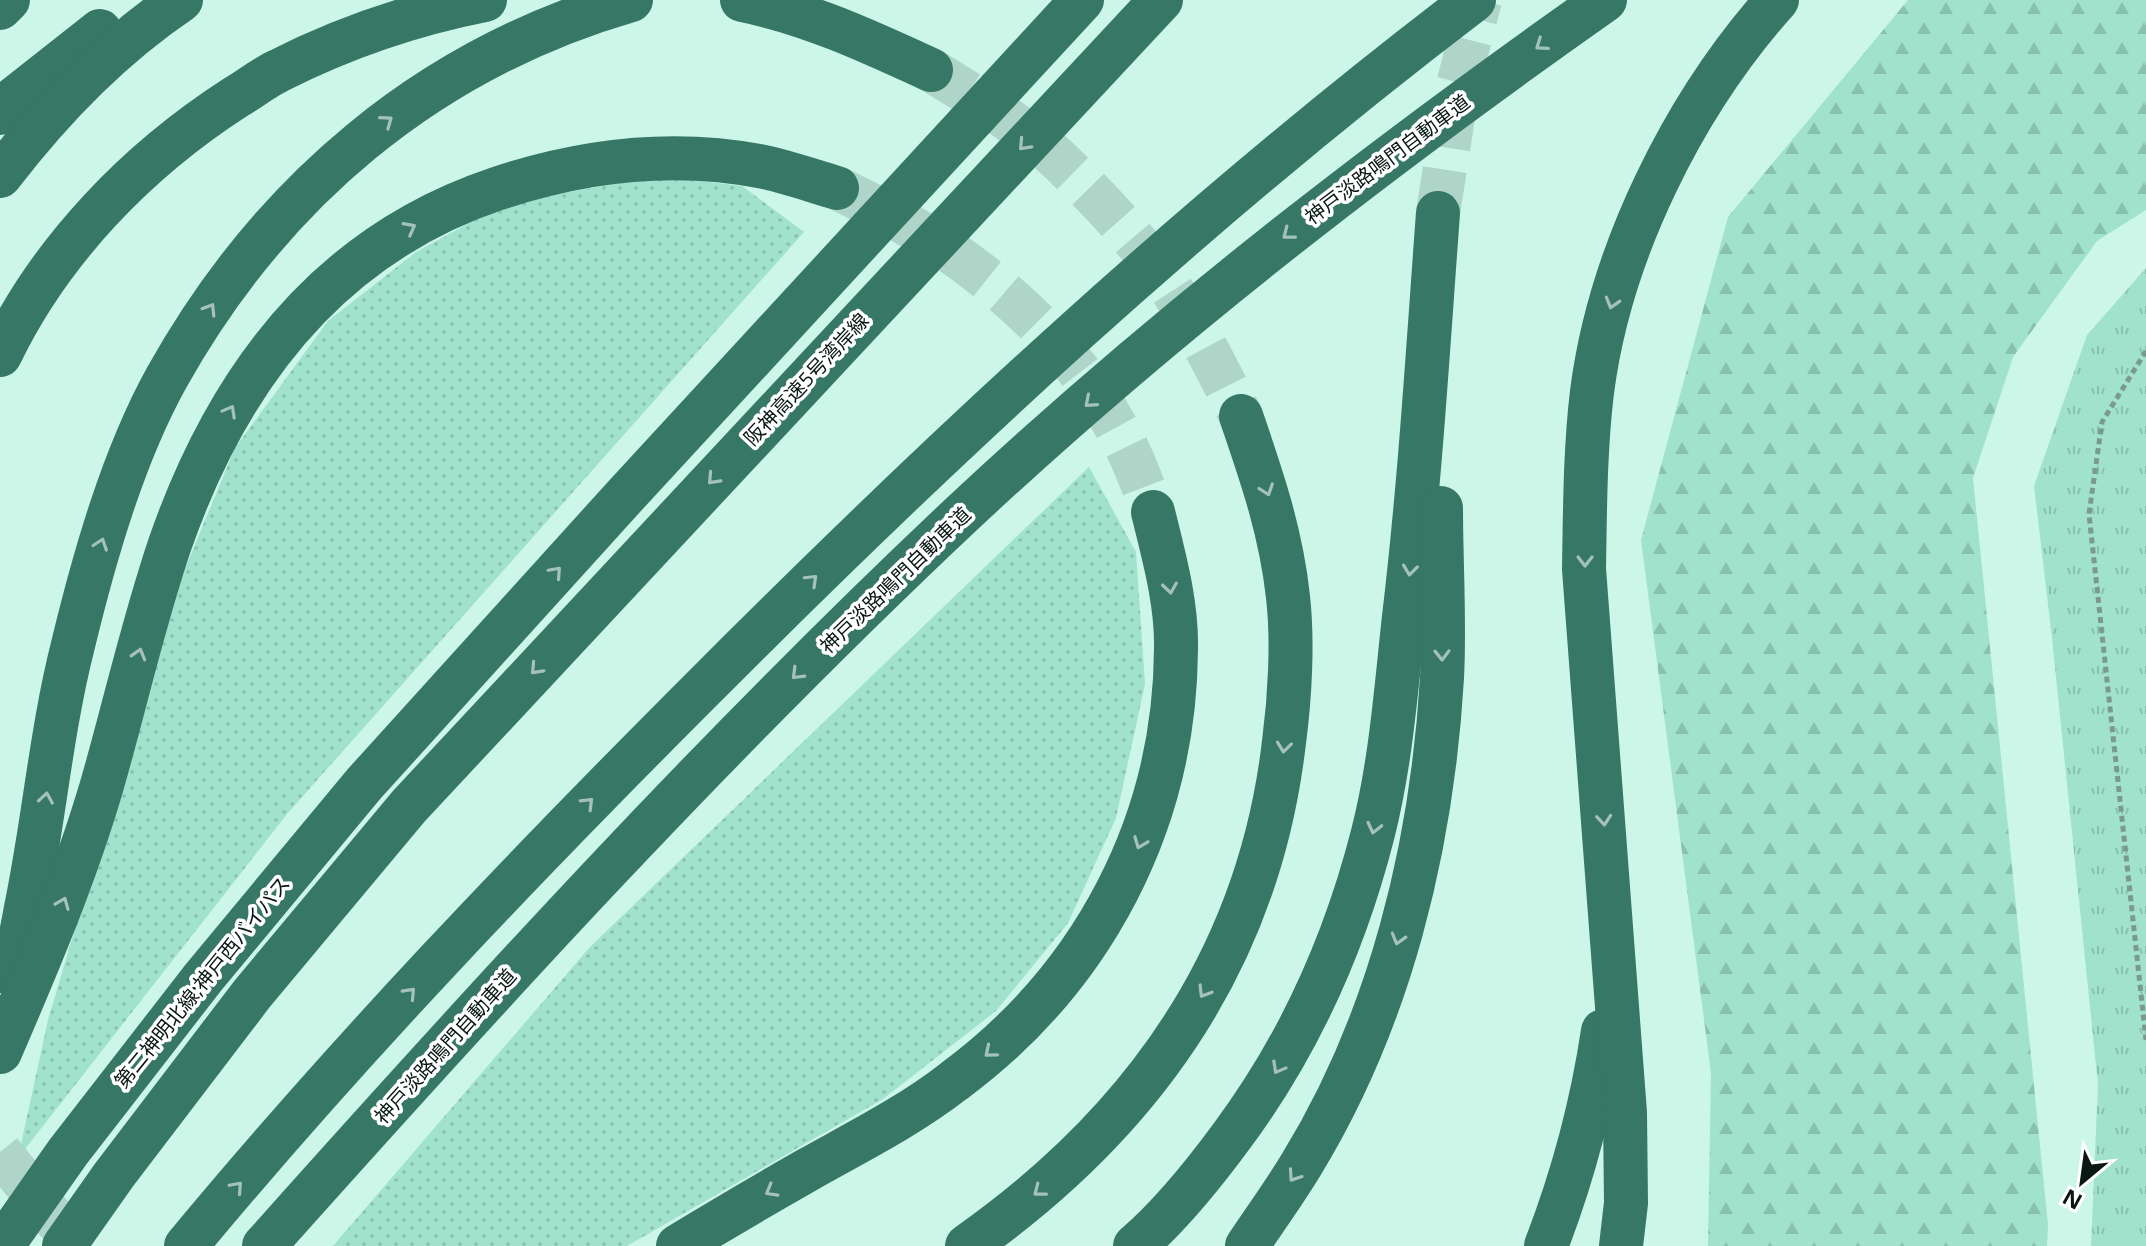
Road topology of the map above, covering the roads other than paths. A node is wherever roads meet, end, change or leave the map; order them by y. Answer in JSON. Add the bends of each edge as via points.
{"nodes":[{"id":1,"x":8,"y":0,"type":"edge"},
{"id":2,"x":147,"y":0,"type":"edge"},
{"id":3,"x":181,"y":0,"type":"edge"},
{"id":4,"x":485,"y":0,"type":"edge"},
{"id":5,"x":631,"y":0,"type":"edge"},
{"id":6,"x":742,"y":0,"type":"edge"},
{"id":7,"x":1082,"y":0,"type":"edge"},
{"id":8,"x":1161,"y":0,"type":"edge"},
{"id":9,"x":1474,"y":0,"type":"edge"},
{"id":10,"x":1605,"y":0,"type":"edge"},
{"id":11,"x":1777,"y":0,"type":"edge"},
{"id":12,"x":0,"y":8,"type":"edge"},
{"id":13,"x":931,"y":70,"type":"tunnel mouth"},
{"id":14,"x":0,"y":113,"type":"edge"},
{"id":15,"x":0,"y":176,"type":"edge"},
{"id":16,"x":837,"y":188,"type":"tunnel mouth"},
{"id":17,"x":0,"y":355,"type":"edge"},
{"id":18,"x":1241,"y":416,"type":"tunnel mouth"},
{"id":19,"x":1153,"y":512,"type":"tunnel mouth"},
{"id":20,"x":1612,"y":921,"type":"junction"},
{"id":21,"x":0,"y":1010,"type":"edge"},
{"id":22,"x":0,"y":1052,"type":"edge"},
{"id":23,"x":2,"y":1246,"type":"edge"},
{"id":24,"x":64,"y":1246,"type":"edge"},
{"id":25,"x":186,"y":1246,"type":"edge"},
{"id":26,"x":264,"y":1246,"type":"edge"},
{"id":27,"x":678,"y":1246,"type":"edge"},
{"id":28,"x":967,"y":1246,"type":"edge"},
{"id":29,"x":1135,"y":1246,"type":"edge"},
{"id":30,"x":1247,"y":1246,"type":"edge"},
{"id":31,"x":1546,"y":1246,"type":"edge"},
{"id":32,"x":1623,"y":1246,"type":"edge"}],
"edges":[{"from":1,"to":12,"type":"highway"},
{"from":2,"to":14,"type":"highway","via":[[87,39]]},
{"from":3,"to":15,"type":"highway","via":[[97,65],[36,128]]},
{"from":4,"to":17,"type":"highway","via":[[358,36],[276,72],[200,120],[124,184],[61,256]]},
{"from":21,"to":5,"type":"highway","one_way":true,"via":[[33,876],[72,648],[96,559],[128,465],[166,379],[217,297],[280,218],[351,148],[428,91],[514,43]]},
{"from":6,"to":13,"type":"highway","via":[[852,34]]},
{"from":23,"to":7,"type":"highway","name":"第二神明北線;神戸西バイパス","one_way":true,"via":[[203,978],[364,784]]},
{"from":8,"to":24,"type":"highway","name":"阪神高速5号湾岸線","one_way":true,"via":[[409,806],[252,994]]},
{"from":25,"to":9,"type":"highway","one_way":true,"via":[[387,1017],[577,814],[883,510],[1093,315]]},
{"from":10,"to":26,"type":"highway","name":"神戸淡路鳴門自動車道","one_way":true,"via":[[1467,97],[1275,244],[967,510],[620,854]]},
{"from":11,"to":20,"type":"highway","one_way":true,"via":[[1712,84],[1670,152],[1610,307],[1593,390],[1584,569]]},
{"from":22,"to":16,"type":"highway","one_way":true,"via":[[71,883],[170,545],[198,472],[233,405],[277,340],[330,284],[388,240],[458,202],[534,176],[614,160],[693,159],[764,167]]},
{"from":18,"to":28,"type":"highway","one_way":true,"via":[[1272,505],[1289,599],[1289,702],[1278,795],[1255,884],[1217,970],[1171,1047],[1128,1102],[1048,1185]]},
{"from":19,"to":27,"type":"highway","one_way":true,"via":[[1170,582],[1177,648],[1172,714],[1160,784],[1138,850],[1104,916],[1064,975],[1013,1032],[955,1081],[888,1126]]},
{"from":20,"to":31,"type":"highway","via":[[1610,983],[1597,1068],[1567,1193]]},
{"from":20,"to":32,"type":"highway","via":[[1625,1113]]},
{"from":29,"to":30,"type":"highway","via":[[1206,1171],[1265,1092],[1305,1020],[1353,903],[1374,831],[1389,745],[1412,550],[1438,213],[1442,676],[1433,781],[1414,881],[1386,979],[1351,1071],[1302,1164]]}]}
